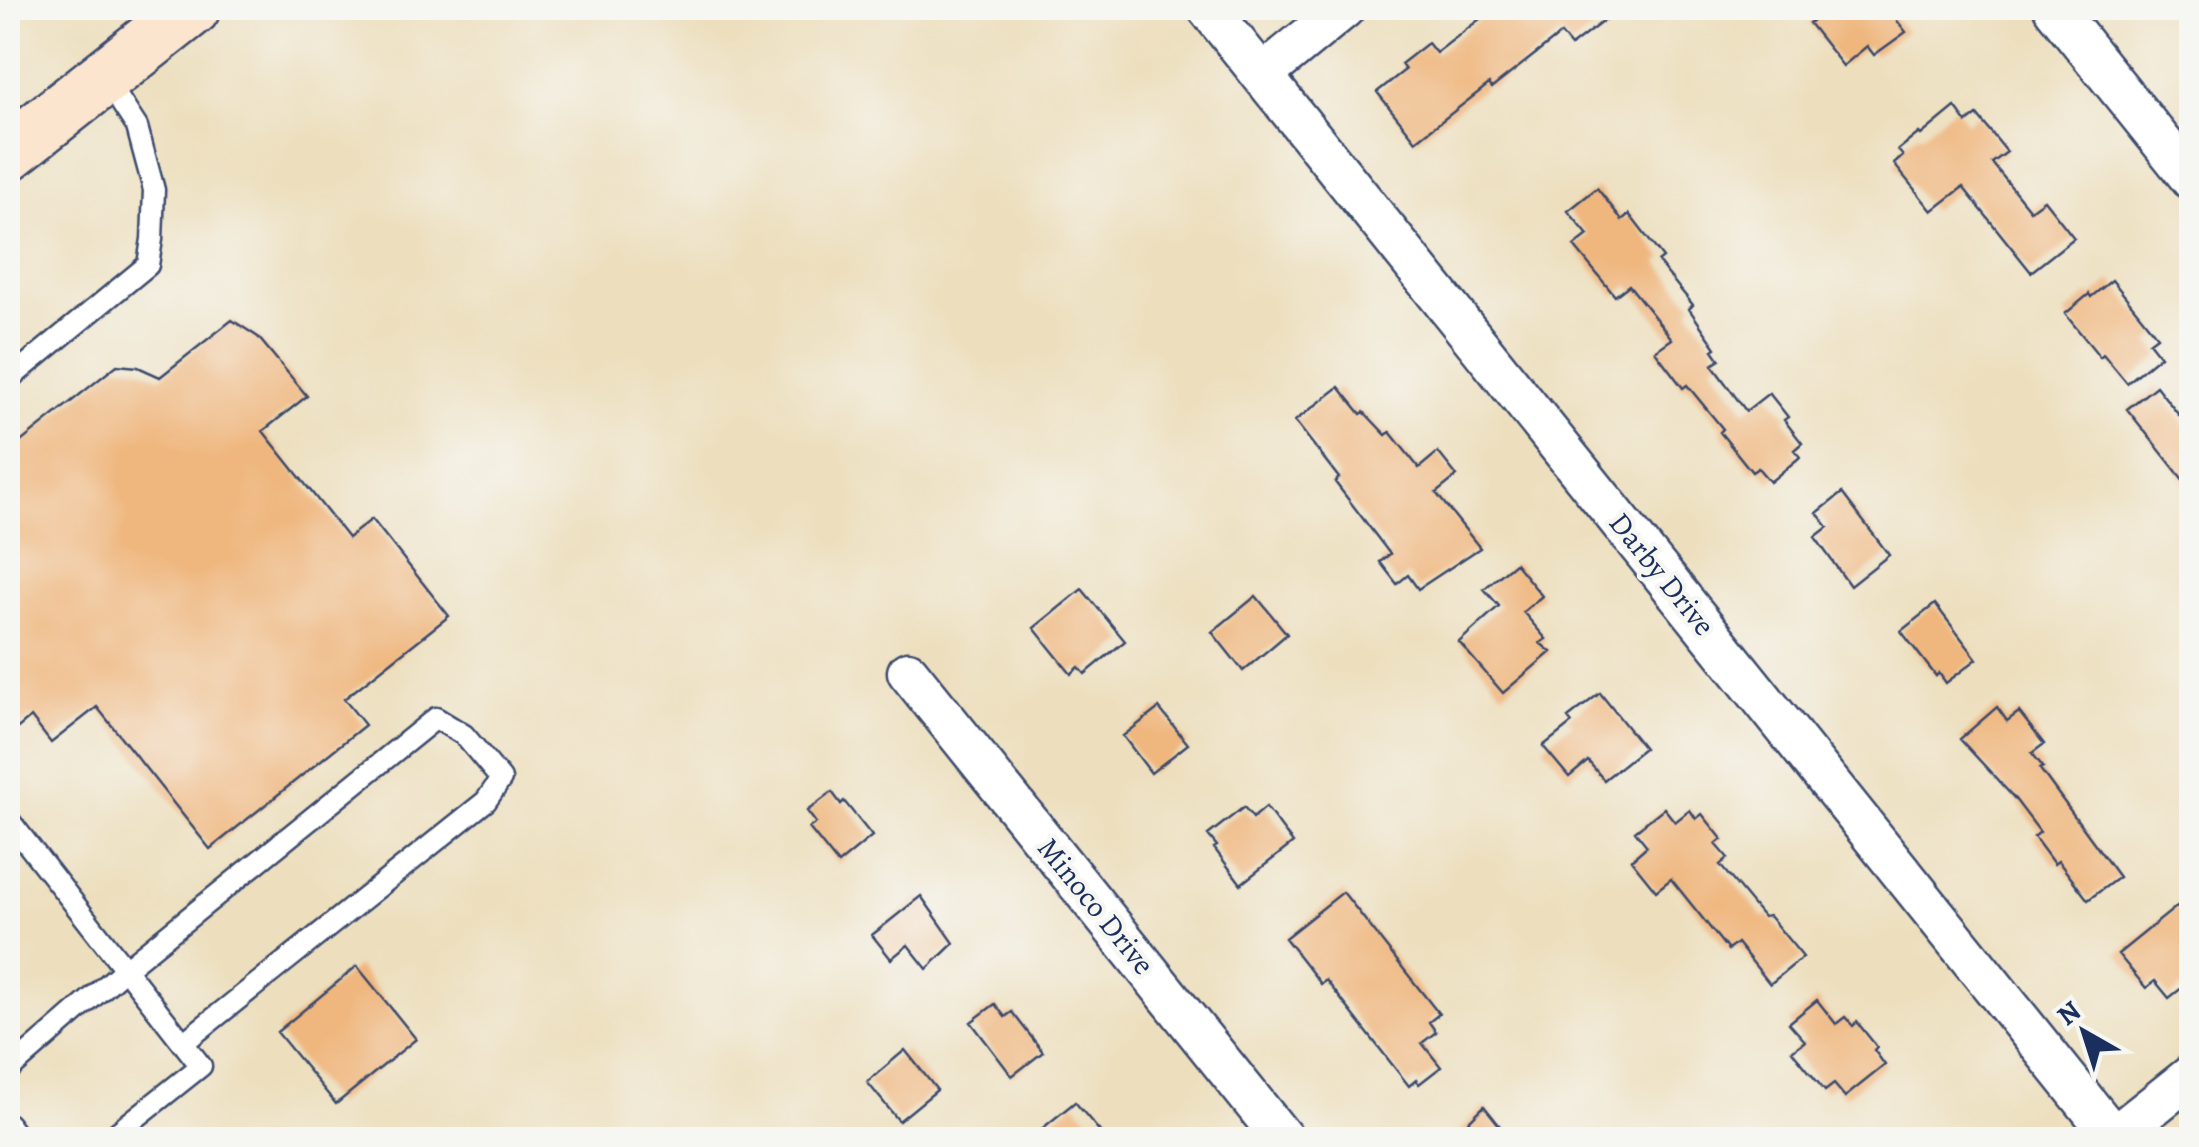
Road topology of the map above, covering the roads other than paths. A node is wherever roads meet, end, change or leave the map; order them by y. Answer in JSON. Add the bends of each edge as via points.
{"nodes":[{"id":1,"x":192,"y":8,"type":"edge"},
{"id":2,"x":1208,"y":8,"type":"edge"},
{"id":3,"x":1344,"y":8,"type":"edge"},
{"id":4,"x":2054,"y":8,"type":"edge"},
{"id":5,"x":1262,"y":75,"type":"junction"},
{"id":6,"x":104,"y":77,"type":"junction"},
{"id":7,"x":8,"y":153,"type":"edge"},
{"id":8,"x":2192,"y":180,"type":"edge"},
{"id":9,"x":8,"y":380,"type":"edge"},
{"id":10,"x":908,"y":672,"type":"dead end"},
{"id":11,"x":8,"y":818,"type":"edge"},
{"id":12,"x":124,"y":970,"type":"junction"},
{"id":13,"x":183,"y":1043,"type":"junction"},
{"id":14,"x":8,"y":1072,"type":"edge"},
{"id":15,"x":2192,"y":1075,"type":"edge"},
{"id":16,"x":8,"y":1124,"type":"edge"},
{"id":17,"x":2114,"y":1138,"type":"edge"},
{"id":18,"x":20,"y":1140,"type":"edge"},
{"id":19,"x":108,"y":1140,"type":"edge"},
{"id":20,"x":1284,"y":1140,"type":"edge"}],
"edges":[{"from":1,"to":6,"type":"main road"},
{"from":2,"to":5,"type":"street","name":"Darby Drive"},
{"from":3,"to":5,"type":"street"},
{"from":4,"to":8,"type":"street"},
{"from":5,"to":17,"type":"street","name":"Darby Drive"},
{"from":6,"to":7,"type":"main road"},
{"from":6,"to":9,"type":"lane","via":[[138,127],[154,190],[148,266]]},
{"from":10,"to":20,"type":"street","name":"Minoco Drive"},
{"from":11,"to":12,"type":"lane"},
{"from":12,"to":13,"type":"lane"},
{"from":12,"to":13,"type":"lane","via":[[436,718],[464,734],[501,779],[486,801]]},
{"from":12,"to":14,"type":"lane"},
{"from":13,"to":19,"type":"lane","via":[[201,1066]]},
{"from":15,"to":17,"type":"street"},
{"from":16,"to":18,"type":"lane"}]}
